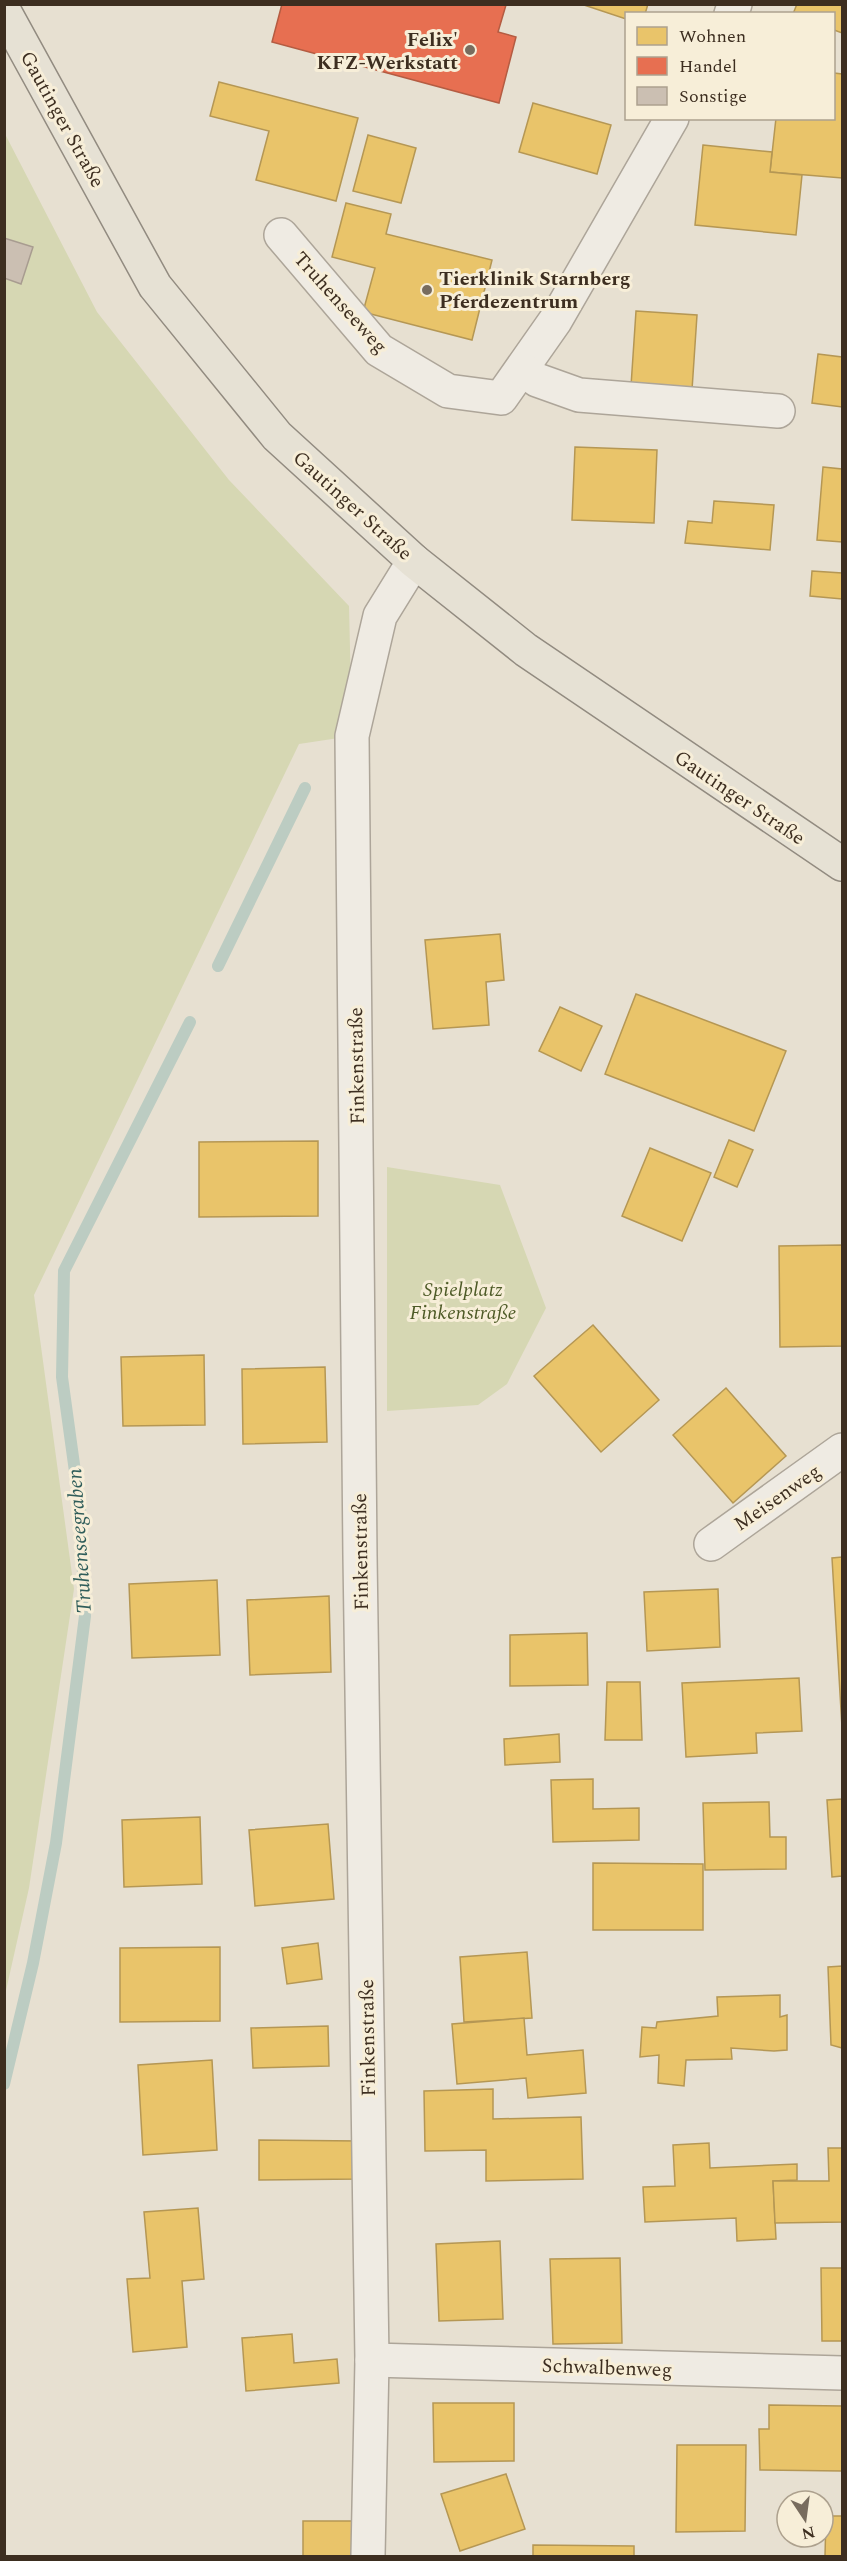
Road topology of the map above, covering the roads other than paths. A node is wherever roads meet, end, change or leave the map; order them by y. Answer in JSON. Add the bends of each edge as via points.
{"nodes":[{"id":1,"x":4,"y":11,"type":"edge"},
{"id":2,"x":671,"y":120,"type":"edge"},
{"id":3,"x":281,"y":235,"type":"dead end"},
{"id":4,"x":522,"y":369,"type":"junction"},
{"id":5,"x":778,"y":411,"type":"dead end"},
{"id":6,"x":414,"y":561,"type":"junction"},
{"id":7,"x":843,"y":864,"type":"edge"},
{"id":8,"x":843,"y":1450,"type":"edge"},
{"id":9,"x":711,"y":1544,"type":"dead end"},
{"id":10,"x":372,"y":2360,"type":"junction"},
{"id":11,"x":843,"y":2373,"type":"edge"},
{"id":12,"x":368,"y":2556,"type":"edge"}],
"edges":[{"from":1,"to":6,"type":"main road","name":"Gautinger Straße","via":[[156,285],[277,436]]},
{"from":2,"to":4,"type":"street","name":"Truhenseeweg","via":[[555,321]]},
{"from":3,"to":4,"type":"street","name":"Truhenseeweg","via":[[379,350],[448,391],[501,399]]},
{"from":4,"to":5,"type":"street","via":[[537,380],[579,395]]},
{"from":6,"to":7,"type":"main road","name":"Gautinger Straße","via":[[526,650]]},
{"from":6,"to":10,"type":"street","name":"Finkenstraße","via":[[380,616],[352,736]]},
{"from":8,"to":9,"type":"street","name":"Meisenweg"},
{"from":10,"to":11,"type":"street","name":"Schwalbenweg"},
{"from":10,"to":12,"type":"street","name":"Finkenstraße"}]}
